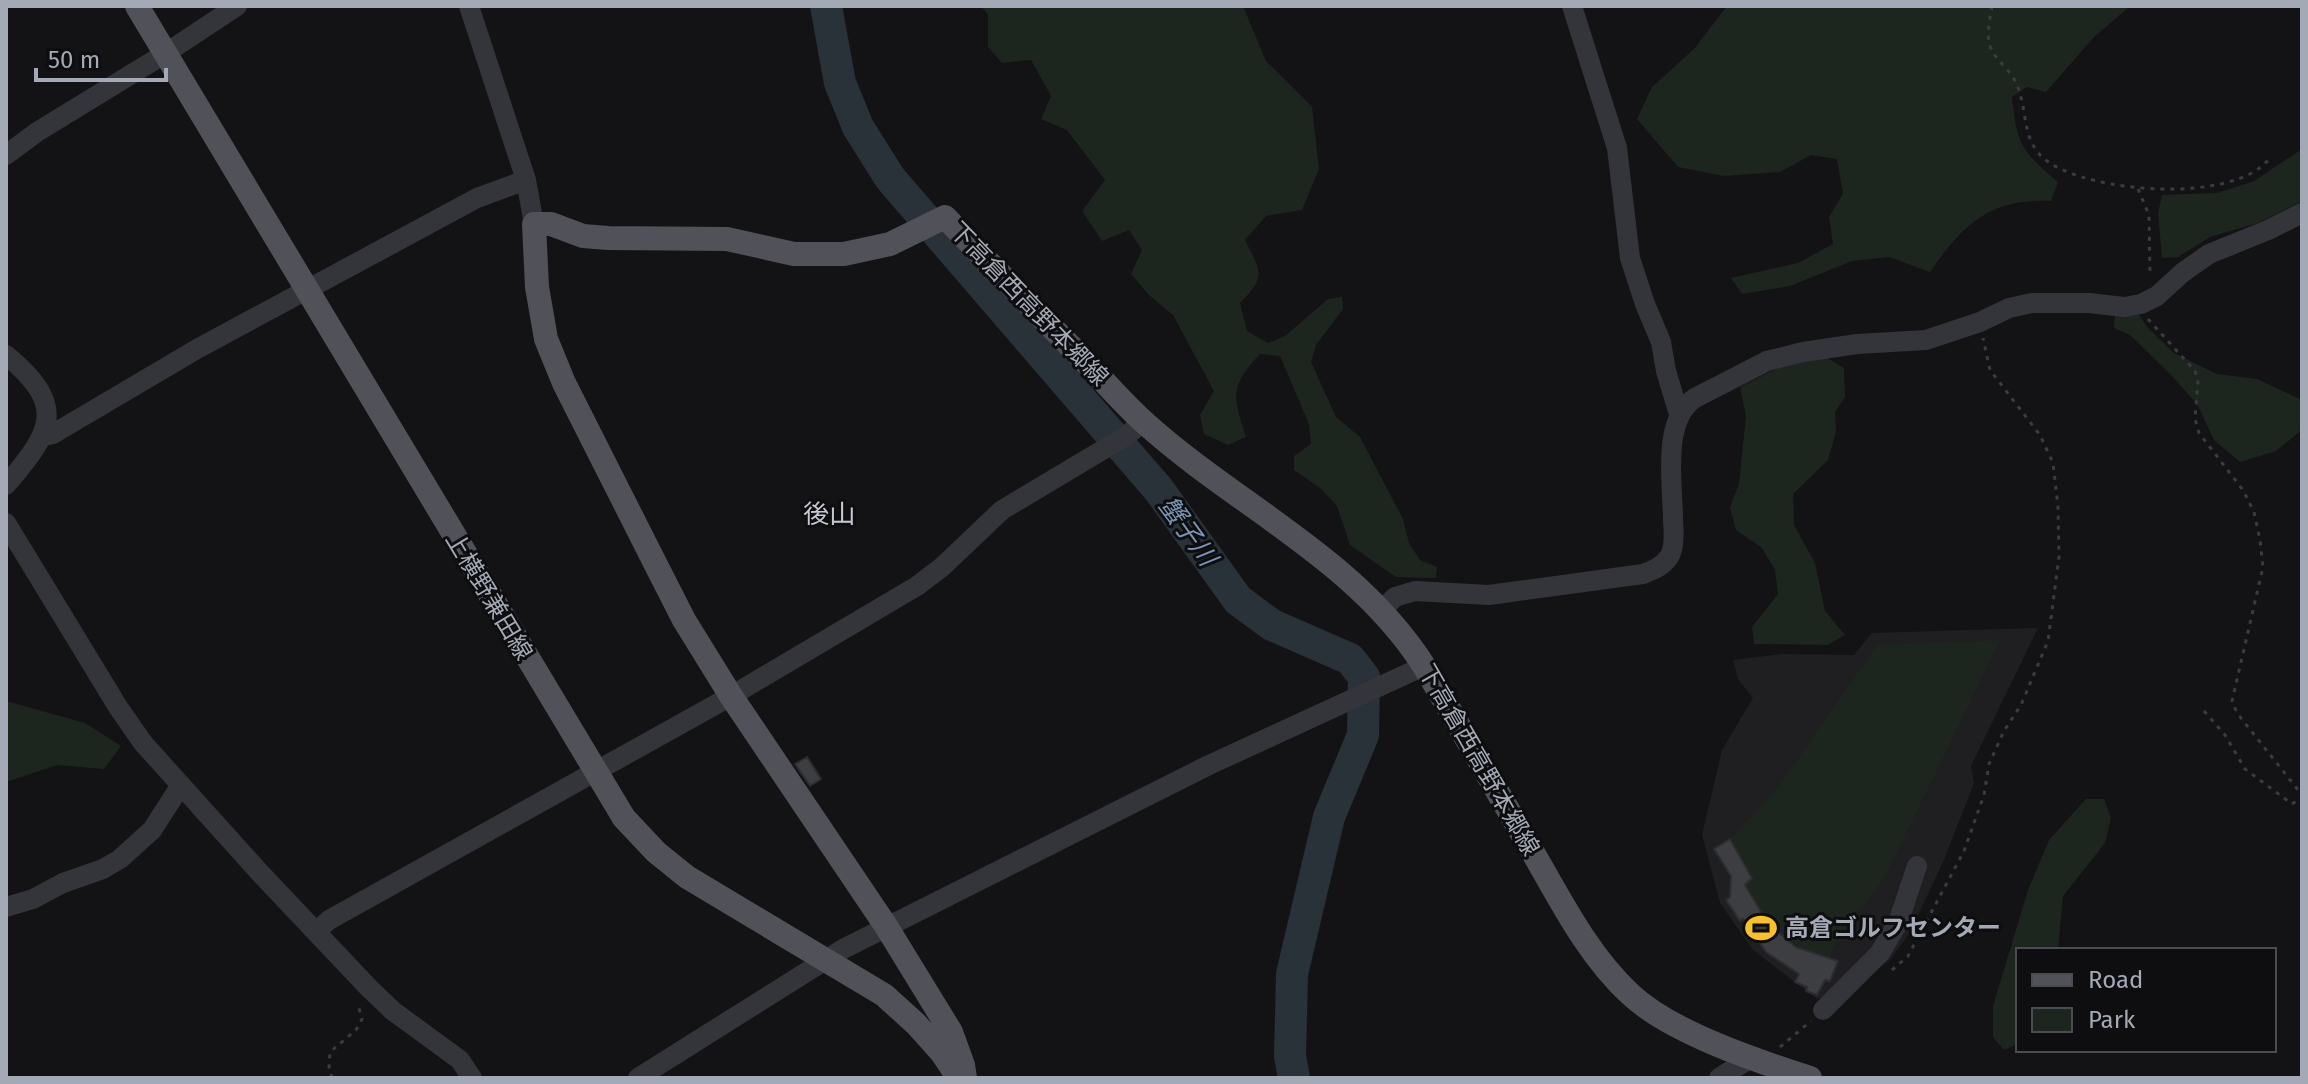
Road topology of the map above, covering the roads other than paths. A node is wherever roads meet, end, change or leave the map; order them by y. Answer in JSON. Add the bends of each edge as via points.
{"nodes":[{"id":1,"x":137,"y":6,"type":"edge"},
{"id":2,"x":237,"y":6,"type":"edge"},
{"id":3,"x":469,"y":6,"type":"edge"},
{"id":4,"x":1572,"y":6,"type":"edge"},
{"id":5,"x":166,"y":53,"type":"junction"},
{"id":6,"x":6,"y":155,"type":"edge"},
{"id":7,"x":526,"y":180,"type":"junction"},
{"id":8,"x":2302,"y":213,"type":"edge"},
{"id":9,"x":534,"y":224,"type":"junction"},
{"id":10,"x":307,"y":290,"type":"junction"},
{"id":11,"x":6,"y":355,"type":"edge"},
{"id":12,"x":1679,"y":414,"type":"junction"},
{"id":13,"x":1126,"y":435,"type":"junction"},
{"id":14,"x":44,"y":436,"type":"junction"},
{"id":15,"x":6,"y":485,"type":"edge"},
{"id":16,"x":6,"y":523,"type":"edge"},
{"id":17,"x":1382,"y":610,"type":"junction"},
{"id":18,"x":1424,"y":666,"type":"junction"},
{"id":19,"x":731,"y":696,"type":"junction"},
{"id":20,"x":594,"y":771,"type":"junction"},
{"id":21,"x":181,"y":785,"type":"junction"},
{"id":22,"x":1917,"y":866,"type":"dead end"},
{"id":23,"x":6,"y":907,"type":"edge"},
{"id":24,"x":886,"y":926,"type":"junction"},
{"id":25,"x":317,"y":931,"type":"junction"},
{"id":26,"x":824,"y":959,"type":"junction"},
{"id":27,"x":1823,"y":1010,"type":"road end"},
{"id":28,"x":1751,"y":1058,"type":"junction"},
{"id":29,"x":472,"y":1078,"type":"edge"},
{"id":30,"x":638,"y":1078,"type":"edge"},
{"id":31,"x":959,"y":1078,"type":"edge"},
{"id":32,"x":965,"y":1078,"type":"edge"},
{"id":33,"x":1719,"y":1078,"type":"edge"},
{"id":34,"x":1810,"y":1078,"type":"edge"}],
"edges":[{"from":1,"to":5,"type":"main road","name":"上横野兼田線"},
{"from":2,"to":5,"type":"street"},
{"from":3,"to":7,"type":"street"},
{"from":4,"to":12,"type":"street","via":[[1617,148],[1630,258],[1661,342]]},
{"from":5,"to":6,"type":"street"},
{"from":5,"to":10,"type":"main road","name":"上横野兼田線"},
{"from":7,"to":9,"type":"street"},
{"from":7,"to":10,"type":"street","via":[[477,198]]},
{"from":8,"to":12,"type":"street","via":[[2209,254],[2141,304],[2032,303],[1926,340],[1803,352],[1767,361],[1695,398]]},
{"from":9,"to":13,"type":"main road","name":"下高倉西高野本郷線","via":[[551,224],[583,236],[727,239],[794,254],[844,254],[890,244],[945,217]]},
{"from":9,"to":19,"type":"main road","via":[[546,339],[564,383],[670,592]]},
{"from":10,"to":14,"type":"street"},
{"from":10,"to":20,"type":"main road","name":"上横野兼田線"},
{"from":11,"to":14,"type":"street","via":[[28,372],[46,401]]},
{"from":12,"to":17,"type":"street","via":[[1672,447],[1674,539],[1671,555],[1657,569],[1489,595],[1415,591],[1395,597]]},
{"from":13,"to":17,"type":"main road","name":"下高倉西高野本郷線","via":[[1187,458],[1297,537]]},
{"from":13,"to":19,"type":"street","via":[[1002,510],[917,586]]},
{"from":14,"to":15,"type":"street"},
{"from":16,"to":21,"type":"street","via":[[118,707]]},
{"from":17,"to":18,"type":"main road","name":"下高倉西高野本郷線"},
{"from":18,"to":24,"type":"street","via":[[1209,765]]},
{"from":18,"to":28,"type":"main road","name":"下高倉西高野本郷線","via":[[1574,924],[1604,965],[1631,996],[1666,1020]]},
{"from":19,"to":20,"type":"street"},
{"from":19,"to":24,"type":"main road"},
{"from":20,"to":25,"type":"street"},
{"from":20,"to":26,"type":"main road","name":"上横野兼田線","via":[[624,818],[656,852],[687,877]]},
{"from":21,"to":23,"type":"street","via":[[152,830],[120,859]]},
{"from":21,"to":25,"type":"street"},
{"from":22,"to":27,"type":"street","via":[[1898,923],[1880,953]]},
{"from":24,"to":26,"type":"street"},
{"from":24,"to":32,"type":"main road","via":[[951,1032]]},
{"from":25,"to":29,"type":"street","via":[[393,1011],[460,1060]]},
{"from":26,"to":30,"type":"street"},
{"from":26,"to":31,"type":"main road","name":"上横野兼田線","via":[[884,995],[925,1034]]},
{"from":28,"to":33,"type":"street"},
{"from":28,"to":34,"type":"main road","name":"下高倉西高野本郷線"}]}
